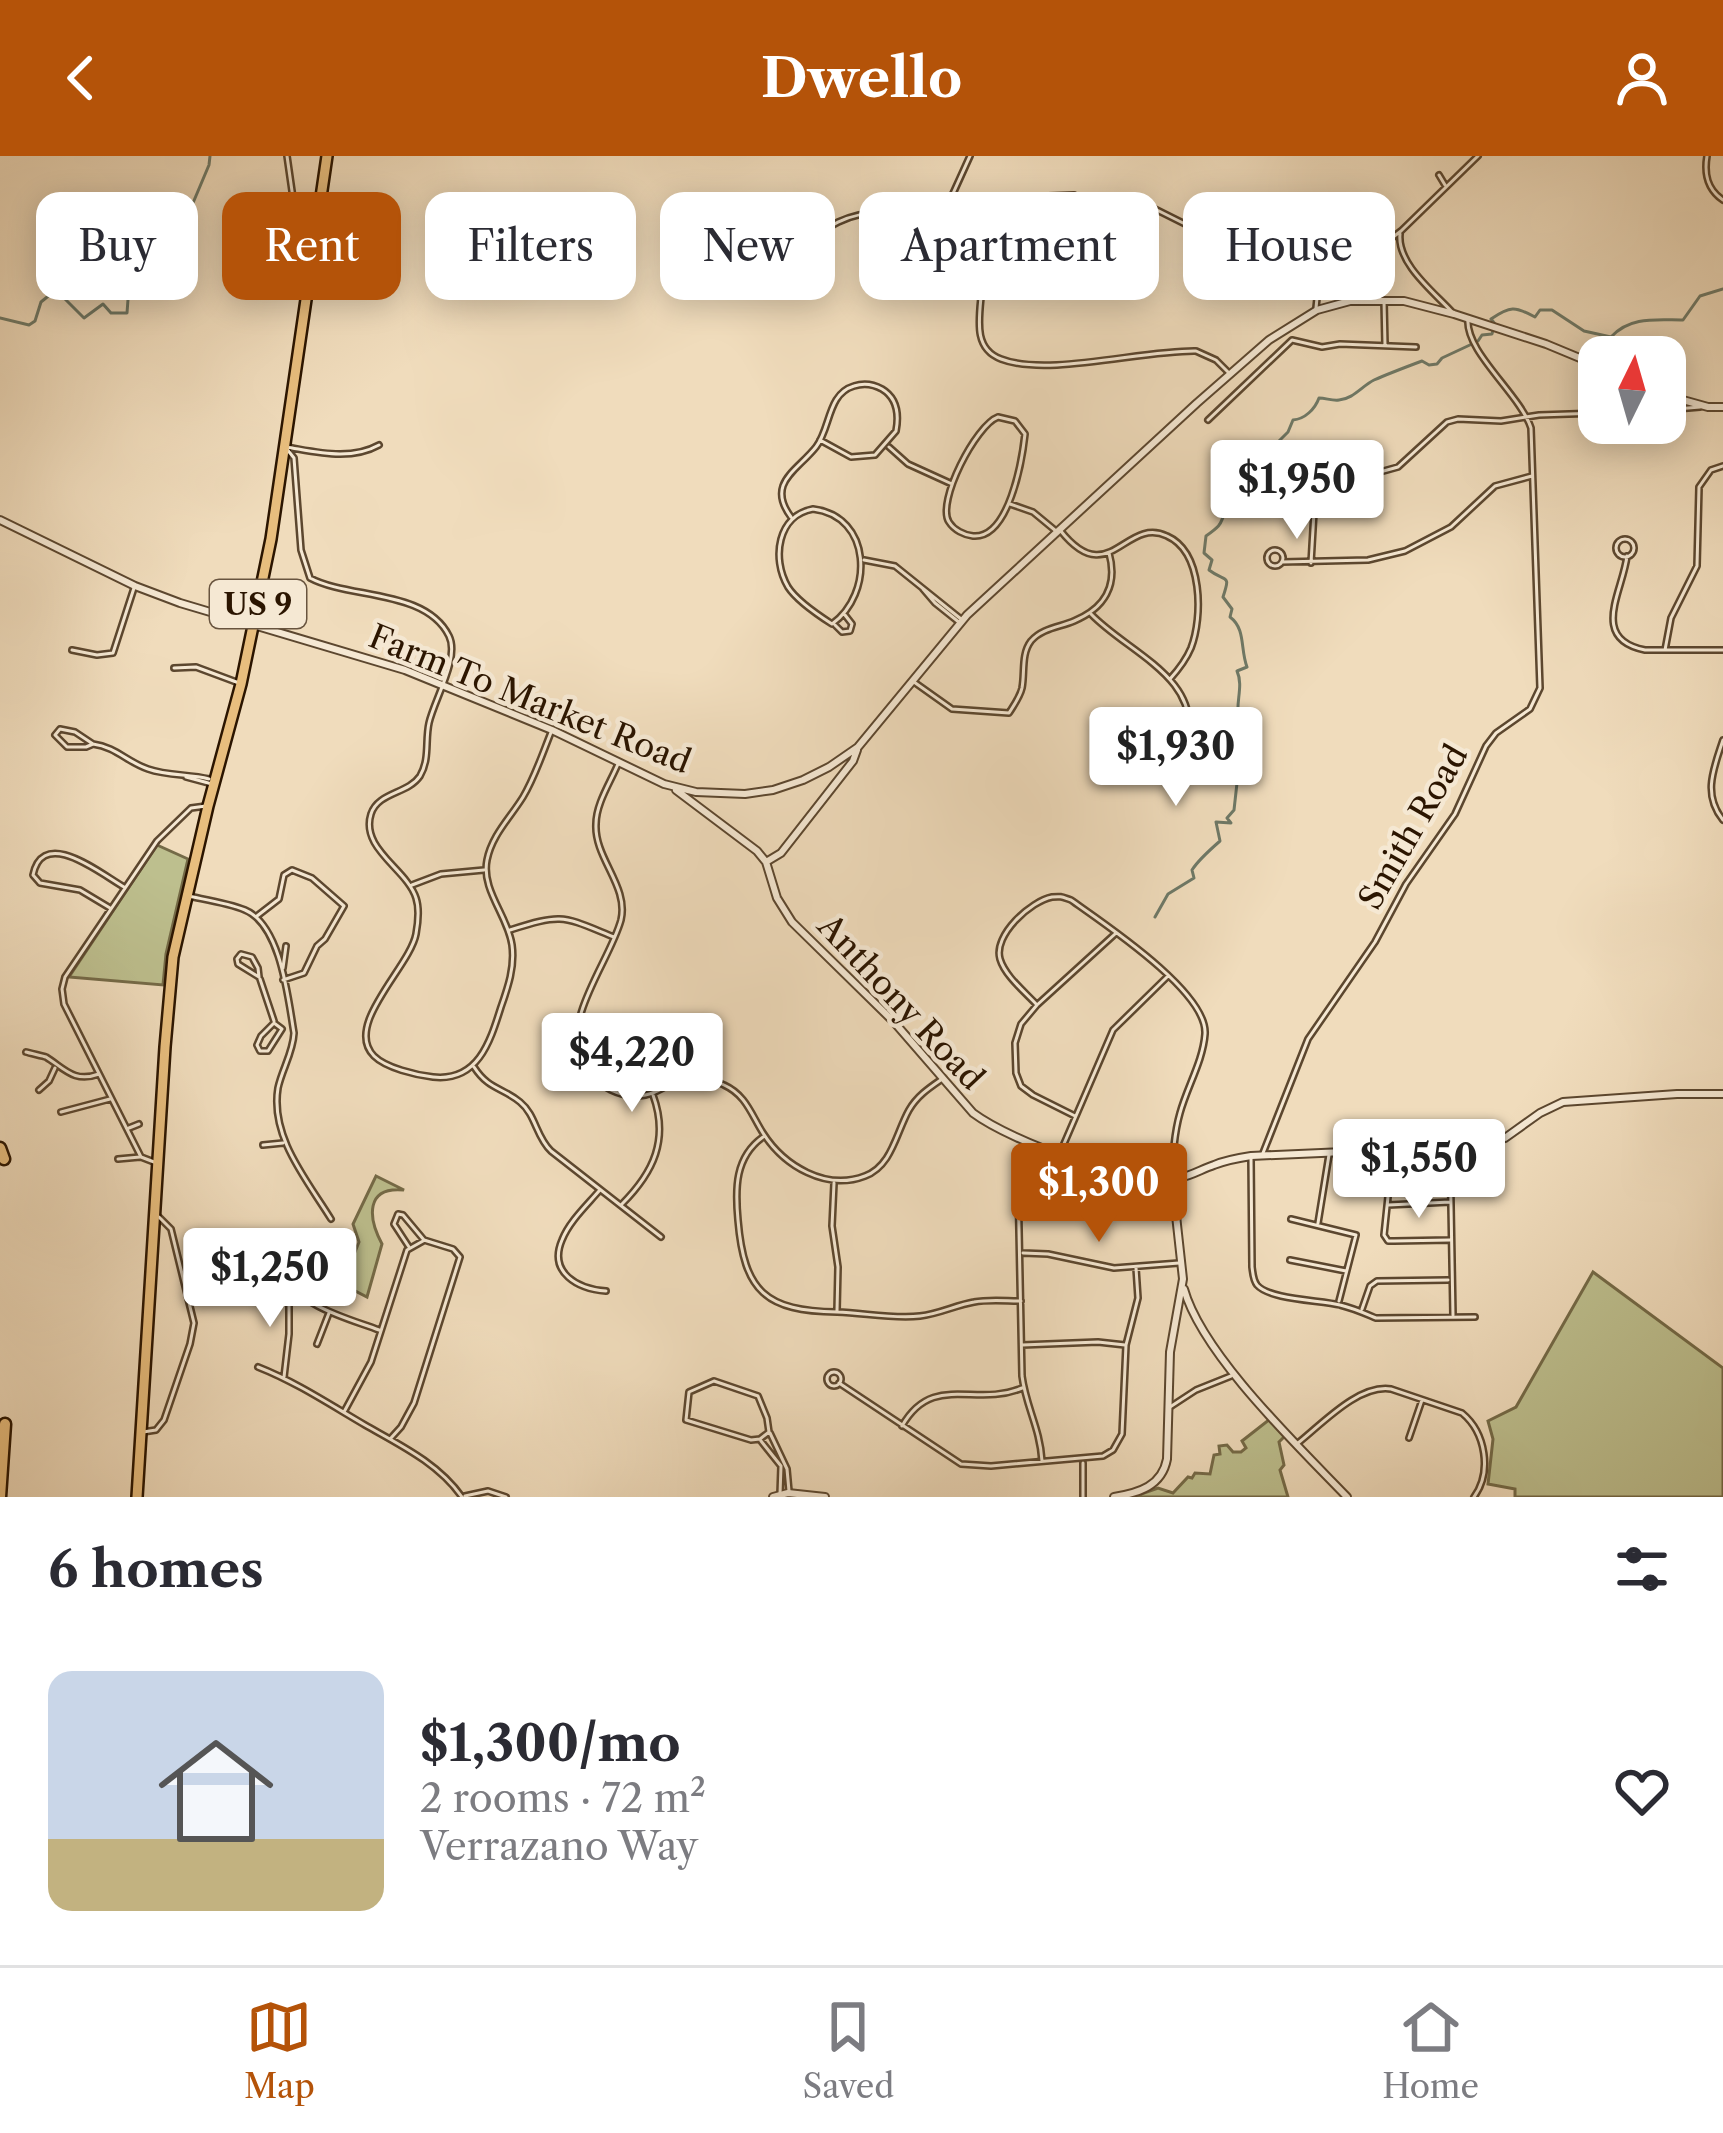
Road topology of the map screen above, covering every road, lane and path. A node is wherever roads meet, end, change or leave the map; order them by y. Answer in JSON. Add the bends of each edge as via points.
{"nodes":[{"id":1,"x":287,"y":156,"type":"edge"},
{"id":2,"x":327,"y":156,"type":"edge"},
{"id":3,"x":970,"y":156,"type":"edge"},
{"id":4,"x":1478,"y":156,"type":"edge"},
{"id":5,"x":1707,"y":156,"type":"edge"},
{"id":6,"x":1438,"y":176,"type":"dead end"},
{"id":7,"x":1446,"y":186,"type":"junction"},
{"id":8,"x":292,"y":192,"type":"edge"},
{"id":9,"x":322,"y":192,"type":"edge"},
{"id":10,"x":954,"y":192,"type":"edge"},
{"id":11,"x":1723,"y":200,"type":"edge"},
{"id":12,"x":1401,"y":231,"type":"junction"},
{"id":13,"x":1395,"y":235,"type":"edge"},
{"id":14,"x":306,"y":300,"type":"edge"},
{"id":15,"x":982,"y":300,"type":"edge"},
{"id":16,"x":1317,"y":300,"type":"edge"},
{"id":17,"x":1366,"y":300,"type":"edge"},
{"id":18,"x":1383,"y":300,"type":"edge"},
{"id":19,"x":1394,"y":300,"type":"edge"},
{"id":20,"x":1317,"y":310,"type":"junction"},
{"id":21,"x":1454,"y":314,"type":"junction"},
{"id":22,"x":1468,"y":319,"type":"junction"},
{"id":23,"x":1385,"y":346,"type":"junction"},
{"id":24,"x":1416,"y":347,"type":"dead end"},
{"id":25,"x":1578,"y":357,"type":"edge"},
{"id":26,"x":1231,"y":374,"type":"junction"},
{"id":27,"x":1686,"y":400,"type":"edge"},
{"id":28,"x":1708,"y":406,"type":"junction"},
{"id":29,"x":1723,"y":407,"type":"edge"},
{"id":30,"x":1686,"y":408,"type":"edge"},
{"id":31,"x":1578,"y":413,"type":"edge"},
{"id":32,"x":1528,"y":417,"type":"junction"},
{"id":33,"x":1208,"y":420,"type":"dead end"},
{"id":34,"x":820,"y":440,"type":"junction"},
{"id":35,"x":379,"y":445,"type":"dead end"},
{"id":36,"x":886,"y":445,"type":"junction"},
{"id":37,"x":284,"y":447,"type":"junction"},
{"id":38,"x":1723,"y":466,"type":"edge"},
{"id":39,"x":1533,"y":475,"type":"junction"},
{"id":40,"x":954,"y":485,"type":"junction"},
{"id":41,"x":1008,"y":503,"type":"junction"},
{"id":42,"x":791,"y":518,"type":"junction"},
{"id":43,"x":0,"y":520,"type":"edge"},
{"id":44,"x":1057,"y":529,"type":"junction"},
{"id":45,"x":1109,"y":553,"type":"junction"},
{"id":46,"x":1627,"y":556,"type":"dead end"},
{"id":47,"x":861,"y":560,"type":"junction"},
{"id":48,"x":1282,"y":562,"type":"dead end"},
{"id":49,"x":1312,"y":562,"type":"junction"},
{"id":50,"x":135,"y":586,"type":"junction"},
{"id":51,"x":1090,"y":612,"type":"junction"},
{"id":52,"x":844,"y":614,"type":"junction"},
{"id":53,"x":961,"y":622,"type":"junction"},
{"id":54,"x":834,"y":623,"type":"junction"},
{"id":55,"x":254,"y":625,"type":"junction"},
{"id":56,"x":71,"y":650,"type":"dead end"},
{"id":57,"x":1665,"y":650,"type":"junction"},
{"id":58,"x":1723,"y":650,"type":"edge"},
{"id":59,"x":174,"y":668,"type":"dead end"},
{"id":60,"x":1171,"y":679,"type":"junction"},
{"id":61,"x":913,"y":681,"type":"junction"},
{"id":62,"x":241,"y":684,"type":"junction"},
{"id":63,"x":443,"y":685,"type":"junction"},
{"id":64,"x":552,"y":730,"type":"junction"},
{"id":65,"x":1723,"y":740,"type":"edge"},
{"id":66,"x":93,"y":744,"type":"junction"},
{"id":67,"x":858,"y":747,"type":"junction"},
{"id":68,"x":618,"y":763,"type":"junction"},
{"id":69,"x":1180,"y":774,"type":"dead end"},
{"id":70,"x":214,"y":783,"type":"junction"},
{"id":71,"x":674,"y":787,"type":"junction"},
{"id":72,"x":208,"y":806,"type":"junction"},
{"id":73,"x":1723,"y":820,"type":"edge"},
{"id":74,"x":766,"y":862,"type":"junction"},
{"id":75,"x":485,"y":870,"type":"junction"},
{"id":76,"x":411,"y":886,"type":"junction"},
{"id":77,"x":125,"y":888,"type":"junction"},
{"id":78,"x":186,"y":895,"type":"junction"},
{"id":79,"x":112,"y":909,"type":"junction"},
{"id":80,"x":256,"y":916,"type":"junction"},
{"id":81,"x":509,"y":931,"type":"junction"},
{"id":82,"x":1116,"y":932,"type":"junction"},
{"id":83,"x":614,"y":937,"type":"junction"},
{"id":84,"x":286,"y":946,"type":"dead end"},
{"id":85,"x":280,"y":970,"type":"junction"},
{"id":86,"x":1168,"y":976,"type":"junction"},
{"id":87,"x":259,"y":977,"type":"dead end"},
{"id":88,"x":283,"y":980,"type":"junction"},
{"id":89,"x":1037,"y":1005,"type":"junction"},
{"id":90,"x":274,"y":1023,"type":"junction"},
{"id":91,"x":26,"y":1052,"type":"dead end"},
{"id":92,"x":473,"y":1066,"type":"junction"},
{"id":93,"x":55,"y":1067,"type":"junction"},
{"id":94,"x":99,"y":1075,"type":"junction"},
{"id":95,"x":942,"y":1079,"type":"junction"},
{"id":96,"x":39,"y":1090,"type":"dead end"},
{"id":97,"x":652,"y":1093,"type":"junction"},
{"id":98,"x":1723,"y":1094,"type":"edge"},
{"id":99,"x":112,"y":1099,"type":"junction"},
{"id":100,"x":62,"y":1112,"type":"dead end"},
{"id":101,"x":1075,"y":1116,"type":"junction"},
{"id":102,"x":139,"y":1124,"type":"dead end"},
{"id":103,"x":127,"y":1129,"type":"junction"},
{"id":104,"x":764,"y":1136,"type":"junction"},
{"id":105,"x":285,"y":1142,"type":"junction"},
{"id":106,"x":263,"y":1145,"type":"dead end"},
{"id":107,"x":1030,"y":1145,"type":"junction"},
{"id":108,"x":1450,"y":1148,"type":"junction"},
{"id":109,"x":1330,"y":1153,"type":"junction"},
{"id":110,"x":1060,"y":1155,"type":"junction"},
{"id":111,"x":1263,"y":1155,"type":"junction"},
{"id":112,"x":141,"y":1156,"type":"junction"},
{"id":113,"x":1251,"y":1156,"type":"junction"},
{"id":114,"x":118,"y":1159,"type":"dead end"},
{"id":115,"x":1451,"y":1163,"type":"junction"},
{"id":116,"x":158,"y":1164,"type":"junction"},
{"id":117,"x":1172,"y":1179,"type":"junction"},
{"id":118,"x":834,"y":1182,"type":"junction"},
{"id":119,"x":600,"y":1190,"type":"junction"},
{"id":120,"x":1450,"y":1202,"type":"junction"},
{"id":121,"x":622,"y":1205,"type":"junction"},
{"id":122,"x":1386,"y":1205,"type":"junction"},
{"id":123,"x":155,"y":1217,"type":"junction"},
{"id":124,"x":331,"y":1219,"type":"dead end"},
{"id":125,"x":1291,"y":1220,"type":"dead end"},
{"id":126,"x":1318,"y":1224,"type":"junction"},
{"id":127,"x":661,"y":1237,"type":"dead end"},
{"id":128,"x":424,"y":1240,"type":"junction"},
{"id":129,"x":1450,"y":1240,"type":"junction"},
{"id":130,"x":409,"y":1247,"type":"junction"},
{"id":131,"x":1019,"y":1252,"type":"junction"},
{"id":132,"x":1290,"y":1259,"type":"dead end"},
{"id":133,"x":1181,"y":1262,"type":"junction"},
{"id":134,"x":1136,"y":1268,"type":"junction"},
{"id":135,"x":1347,"y":1271,"type":"junction"},
{"id":136,"x":284,"y":1274,"type":"dead end"},
{"id":137,"x":1451,"y":1280,"type":"junction"},
{"id":138,"x":288,"y":1283,"type":"junction"},
{"id":139,"x":1183,"y":1286,"type":"junction"},
{"id":140,"x":606,"y":1291,"type":"dead end"},
{"id":141,"x":308,"y":1298,"type":"junction"},
{"id":142,"x":1021,"y":1301,"type":"junction"},
{"id":143,"x":1338,"y":1304,"type":"junction"},
{"id":144,"x":290,"y":1306,"type":"junction"},
{"id":145,"x":1362,"y":1311,"type":"junction"},
{"id":146,"x":330,"y":1312,"type":"junction"},
{"id":147,"x":837,"y":1312,"type":"junction"},
{"id":148,"x":1453,"y":1317,"type":"junction"},
{"id":149,"x":1475,"y":1317,"type":"dead end"},
{"id":150,"x":380,"y":1330,"type":"junction"},
{"id":151,"x":317,"y":1345,"type":"dead end"},
{"id":152,"x":1022,"y":1345,"type":"junction"},
{"id":153,"x":1126,"y":1345,"type":"junction"},
{"id":154,"x":258,"y":1367,"type":"dead end"},
{"id":155,"x":1237,"y":1374,"type":"junction"},
{"id":156,"x":284,"y":1378,"type":"junction"},
{"id":157,"x":839,"y":1384,"type":"dead end"},
{"id":158,"x":1023,"y":1387,"type":"junction"},
{"id":159,"x":1422,"y":1400,"type":"junction"},
{"id":160,"x":1168,"y":1407,"type":"junction"},
{"id":161,"x":344,"y":1412,"type":"junction"},
{"id":162,"x":5,"y":1424,"type":"dead end"},
{"id":163,"x":902,"y":1427,"type":"junction"},
{"id":164,"x":141,"y":1432,"type":"junction"},
{"id":165,"x":769,"y":1432,"type":"junction"},
{"id":166,"x":391,"y":1438,"type":"junction"},
{"id":167,"x":1409,"y":1438,"type":"dead end"},
{"id":168,"x":760,"y":1439,"type":"junction"},
{"id":169,"x":1297,"y":1444,"type":"junction"},
{"id":170,"x":1083,"y":1459,"type":"junction"},
{"id":171,"x":1042,"y":1461,"type":"junction"},
{"id":172,"x":780,"y":1495,"type":"edge"},
{"id":173,"x":0,"y":1497,"type":"edge"},
{"id":174,"x":137,"y":1497,"type":"edge"},
{"id":175,"x":463,"y":1497,"type":"edge"},
{"id":176,"x":506,"y":1497,"type":"edge"},
{"id":177,"x":826,"y":1497,"type":"edge"},
{"id":178,"x":1083,"y":1497,"type":"edge"},
{"id":179,"x":1114,"y":1497,"type":"edge"},
{"id":180,"x":1347,"y":1497,"type":"edge"},
{"id":181,"x":1474,"y":1497,"type":"edge"}],
"edges":[{"from":1,"to":8,"type":"street"},
{"from":2,"to":9,"type":"main road","number":"US 9"},
{"from":3,"to":10,"type":"street"},
{"from":4,"to":7,"type":"street"},
{"from":5,"to":11,"type":"street","via":[[1709,186]]},
{"from":6,"to":7,"type":"street"},
{"from":7,"to":12,"type":"street"},
{"from":12,"to":13,"type":"street"},
{"from":12,"to":21,"type":"street","via":[[1404,256]]},
{"from":14,"to":37,"type":"main road","number":"US 9"},
{"from":15,"to":26,"type":"street","via":[[980,334],[998,358],[1049,364],[1196,351]]},
{"from":16,"to":20,"type":"street"},
{"from":17,"to":20,"type":"street","name":"Farm To Market Road"},
{"from":18,"to":23,"type":"street"},
{"from":19,"to":21,"type":"street","name":"Farm To Market Road"},
{"from":20,"to":26,"type":"street","name":"Farm To Market Road"},
{"from":21,"to":22,"type":"street","name":"Farm To Market Road"},
{"from":22,"to":25,"type":"street","name":"Farm To Market Road"},
{"from":22,"to":32,"type":"street","via":[[1468,332]]},
{"from":23,"to":24,"type":"street"},
{"from":23,"to":33,"type":"street","via":[[1292,340]]},
{"from":26,"to":44,"type":"street","name":"Farm To Market Road"},
{"from":27,"to":28,"type":"street"},
{"from":28,"to":29,"type":"street"},
{"from":28,"to":30,"type":"street"},
{"from":31,"to":32,"type":"street"},
{"from":32,"to":39,"type":"street","name":"Smith Road"},
{"from":32,"to":49,"type":"street","via":[[1447,422],[1398,467],[1333,484],[1316,506]]},
{"from":34,"to":36,"type":"street","via":[[857,458]]},
{"from":34,"to":36,"type":"street","via":[[836,398],[861,384],[884,390],[897,410]]},
{"from":34,"to":42,"type":"street","via":[[784,484]]},
{"from":35,"to":37,"type":"street","via":[[342,455]]},
{"from":36,"to":40,"type":"street"},
{"from":37,"to":55,"type":"main road","number":"US 9"},
{"from":37,"to":63,"type":"street","via":[[295,463],[309,576],[430,616],[452,643]]},
{"from":38,"to":57,"type":"street","via":[[1699,488],[1697,566]]},
{"from":39,"to":49,"type":"street","via":[[1495,485],[1451,527],[1405,551]]},
{"from":39,"to":111,"type":"street","name":"Smith Road","via":[[1540,688],[1530,709],[1486,746],[1455,814],[1308,1040]]},
{"from":40,"to":41,"type":"street","via":[[946,515],[961,533],[988,533]]},
{"from":40,"to":41,"type":"street","via":[[988,420],[1015,421],[1025,434]]},
{"from":41,"to":44,"type":"street"},
{"from":42,"to":47,"type":"street","via":[[807,510],[831,514],[856,536]]},
{"from":42,"to":54,"type":"street","via":[[781,537],[784,577]]},
{"from":43,"to":50,"type":"street","name":"Farm To Market Road"},
{"from":44,"to":45,"type":"street","via":[[1081,551]]},
{"from":44,"to":53,"type":"street","name":"Farm To Market Road"},
{"from":45,"to":51,"type":"street","via":[[1112,582]]},
{"from":45,"to":60,"type":"street","via":[[1156,533],[1189,558],[1198,587],[1195,635]]},
{"from":46,"to":57,"type":"street","via":[[1614,628],[1637,649]]},
{"from":47,"to":52,"type":"street","via":[[859,590]]},
{"from":47,"to":53,"type":"street","via":[[896,566]]},
{"from":48,"to":49,"type":"street"},
{"from":50,"to":55,"type":"street","name":"Farm To Market Road"},
{"from":50,"to":56,"type":"street","via":[[113,653]]},
{"from":51,"to":60,"type":"street"},
{"from":51,"to":61,"type":"street","via":[[1030,643],[1008,714],[955,710]]},
{"from":52,"to":54,"type":"street"},
{"from":52,"to":54,"type":"street","via":[[850,631]]},
{"from":53,"to":61,"type":"street","name":"Farm To Market Road"},
{"from":55,"to":62,"type":"main road","number":"US 9"},
{"from":55,"to":63,"type":"street","name":"Farm To Market Road"},
{"from":57,"to":58,"type":"street"},
{"from":59,"to":62,"type":"street"},
{"from":60,"to":69,"type":"street","via":[[1190,715]]},
{"from":61,"to":67,"type":"street","name":"Farm To Market Road"},
{"from":62,"to":70,"type":"main road","number":"US 9"},
{"from":63,"to":64,"type":"street","name":"Farm To Market Road"},
{"from":63,"to":76,"type":"street","via":[[421,774],[370,817],[375,844]]},
{"from":64,"to":68,"type":"street","name":"Farm To Market Road"},
{"from":64,"to":75,"type":"street"},
{"from":65,"to":73,"type":"street","via":[[1710,792]]},
{"from":66,"to":66,"type":"street","via":[[66,729],[55,732],[71,748]]},
{"from":66,"to":70,"type":"street","via":[[146,769]]},
{"from":67,"to":71,"type":"street","name":"Farm To Market Road","via":[[773,790]]},
{"from":67,"to":74,"type":"street","via":[[781,854]]},
{"from":68,"to":71,"type":"street","name":"Farm To Market Road"},
{"from":68,"to":83,"type":"street","via":[[595,828],[622,902]]},
{"from":70,"to":72,"type":"main road","number":"US 9"},
{"from":71,"to":74,"type":"street","name":"Anthony Road"},
{"from":72,"to":77,"type":"street","via":[[190,808]]},
{"from":72,"to":78,"type":"main road","number":"US 9"},
{"from":74,"to":95,"type":"street","name":"Anthony Road","via":[[792,922]]},
{"from":75,"to":76,"type":"street"},
{"from":75,"to":81,"type":"street"},
{"from":76,"to":92,"type":"street","via":[[414,943],[367,1022],[368,1048],[429,1077],[454,1077]]},
{"from":77,"to":79,"type":"street"},
{"from":77,"to":79,"type":"street","via":[[74,856],[46,855],[35,864],[36,881],[80,890]]},
{"from":78,"to":80,"type":"street"},
{"from":78,"to":116,"type":"main road","number":"US 9","via":[[171,973]]},
{"from":79,"to":94,"type":"street","via":[[62,989]]},
{"from":80,"to":85,"type":"street"},
{"from":80,"to":88,"type":"street","via":[[279,899],[292,870],[344,906],[304,973]]},
{"from":81,"to":83,"type":"street","via":[[560,917]]},
{"from":81,"to":92,"type":"street","via":[[511,978],[490,1044]]},
{"from":82,"to":86,"type":"street"},
{"from":82,"to":89,"type":"street"},
{"from":82,"to":89,"type":"street","via":[[1067,898],[1036,903],[1004,934],[999,953]]},
{"from":83,"to":97,"type":"street","via":[[580,1018],[579,1054],[604,1087]]},
{"from":84,"to":85,"type":"street"},
{"from":85,"to":88,"type":"street"},
{"from":86,"to":101,"type":"street","via":[[1113,1030]]},
{"from":86,"to":117,"type":"street","via":[[1205,1031],[1180,1111]]},
{"from":87,"to":90,"type":"street"},
{"from":88,"to":105,"type":"street","via":[[294,1039],[278,1095]]},
{"from":89,"to":101,"type":"street","via":[[1015,1043],[1019,1082]]},
{"from":90,"to":90,"type":"street","via":[[259,1040],[260,1051],[268,1052],[282,1029]]},
{"from":91,"to":93,"type":"street"},
{"from":92,"to":119,"type":"street","via":[[489,1087],[524,1106],[544,1144]]},
{"from":93,"to":94,"type":"street","via":[[81,1078]]},
{"from":93,"to":96,"type":"street"},
{"from":94,"to":99,"type":"street"},
{"from":95,"to":107,"type":"street","name":"Anthony Road","via":[[973,1113]]},
{"from":95,"to":118,"type":"street","via":[[910,1107],[876,1171]]},
{"from":97,"to":104,"type":"street","via":[[687,1078],[717,1081],[744,1099]]},
{"from":97,"to":121,"type":"street","via":[[659,1148]]},
{"from":98,"to":108,"type":"street","via":[[1564,1102],[1505,1138]]},
{"from":99,"to":100,"type":"street"},
{"from":99,"to":103,"type":"street"},
{"from":101,"to":110,"type":"street"},
{"from":102,"to":103,"type":"street"},
{"from":103,"to":112,"type":"street"},
{"from":104,"to":118,"type":"street","via":[[799,1167]]},
{"from":104,"to":147,"type":"street","via":[[739,1168],[748,1270],[758,1288],[790,1309]]},
{"from":105,"to":106,"type":"street"},
{"from":105,"to":124,"type":"street"},
{"from":107,"to":110,"type":"street","name":"Anthony Road"},
{"from":107,"to":131,"type":"street","via":[[1019,1174]]},
{"from":108,"to":109,"type":"street"},
{"from":108,"to":115,"type":"street"},
{"from":109,"to":111,"type":"street"},
{"from":109,"to":126,"type":"street"},
{"from":110,"to":117,"type":"street","name":"Anthony Road"},
{"from":111,"to":113,"type":"street"},
{"from":112,"to":114,"type":"street"},
{"from":112,"to":116,"type":"street"},
{"from":113,"to":117,"type":"street"},
{"from":113,"to":143,"type":"street","via":[[1255,1283]]},
{"from":115,"to":120,"type":"street"},
{"from":115,"to":122,"type":"street","via":[[1393,1166]]},
{"from":116,"to":123,"type":"main road","number":"US 9"},
{"from":117,"to":133,"type":"street"},
{"from":118,"to":147,"type":"street"},
{"from":119,"to":121,"type":"street"},
{"from":119,"to":140,"type":"street","via":[[561,1241],[560,1262],[575,1284]]},
{"from":120,"to":122,"type":"street"},
{"from":120,"to":129,"type":"street"},
{"from":121,"to":127,"type":"street"},
{"from":122,"to":129,"type":"street","via":[[1388,1240]]},
{"from":123,"to":164,"type":"main road","number":"US 9"},
{"from":123,"to":164,"type":"street","via":[[172,1228],[194,1323],[164,1420]]},
{"from":125,"to":126,"type":"street"},
{"from":126,"to":135,"type":"street","via":[[1356,1235]]},
{"from":128,"to":130,"type":"street"},
{"from":128,"to":130,"type":"street","via":[[398,1214],[394,1224]]},
{"from":128,"to":166,"type":"street","via":[[453,1249],[460,1261],[414,1403]]},
{"from":129,"to":137,"type":"street"},
{"from":130,"to":150,"type":"street"},
{"from":131,"to":134,"type":"street"},
{"from":131,"to":142,"type":"street"},
{"from":132,"to":135,"type":"street"},
{"from":133,"to":134,"type":"street"},
{"from":133,"to":139,"type":"street"},
{"from":134,"to":153,"type":"street"},
{"from":135,"to":143,"type":"street"},
{"from":136,"to":138,"type":"street"},
{"from":137,"to":145,"type":"street","via":[[1377,1281]]},
{"from":137,"to":148,"type":"street"},
{"from":138,"to":141,"type":"street"},
{"from":138,"to":144,"type":"street"},
{"from":139,"to":155,"type":"street","via":[[1192,1315]]},
{"from":139,"to":160,"type":"street"},
{"from":141,"to":144,"type":"street"},
{"from":141,"to":146,"type":"street"},
{"from":142,"to":147,"type":"street","via":[[920,1316]]},
{"from":142,"to":152,"type":"street"},
{"from":143,"to":145,"type":"street"},
{"from":144,"to":156,"type":"street"},
{"from":145,"to":148,"type":"street","via":[[1383,1319]]},
{"from":146,"to":150,"type":"street"},
{"from":146,"to":151,"type":"street"},
{"from":148,"to":149,"type":"street"},
{"from":150,"to":161,"type":"street"},
{"from":152,"to":153,"type":"street"},
{"from":152,"to":158,"type":"street"},
{"from":153,"to":170,"type":"street","via":[[1119,1442]]},
{"from":154,"to":156,"type":"street"},
{"from":155,"to":160,"type":"street"},
{"from":155,"to":169,"type":"street"},
{"from":156,"to":161,"type":"street"},
{"from":157,"to":163,"type":"street"},
{"from":158,"to":163,"type":"street","via":[[928,1397]]},
{"from":158,"to":171,"type":"street"},
{"from":159,"to":167,"type":"street"},
{"from":159,"to":169,"type":"street","via":[[1369,1389]]},
{"from":159,"to":181,"type":"street","via":[[1462,1413],[1477,1429],[1484,1474]]},
{"from":160,"to":179,"type":"street","via":[[1165,1471],[1152,1486]]},
{"from":161,"to":166,"type":"street"},
{"from":162,"to":173,"type":"highway"},
{"from":163,"to":171,"type":"street","via":[[961,1464]]},
{"from":164,"to":174,"type":"main road","number":"US 9"},
{"from":165,"to":168,"type":"street"},
{"from":165,"to":168,"type":"street","via":[[752,1393],[714,1381],[689,1392],[688,1422]]},
{"from":165,"to":172,"type":"street","via":[[788,1470]]},
{"from":166,"to":175,"type":"street"},
{"from":168,"to":172,"type":"street","via":[[781,1466]]},
{"from":169,"to":180,"type":"street"},
{"from":170,"to":171,"type":"street"},
{"from":170,"to":178,"type":"street"},
{"from":172,"to":177,"type":"street"},
{"from":175,"to":176,"type":"street"}]}
